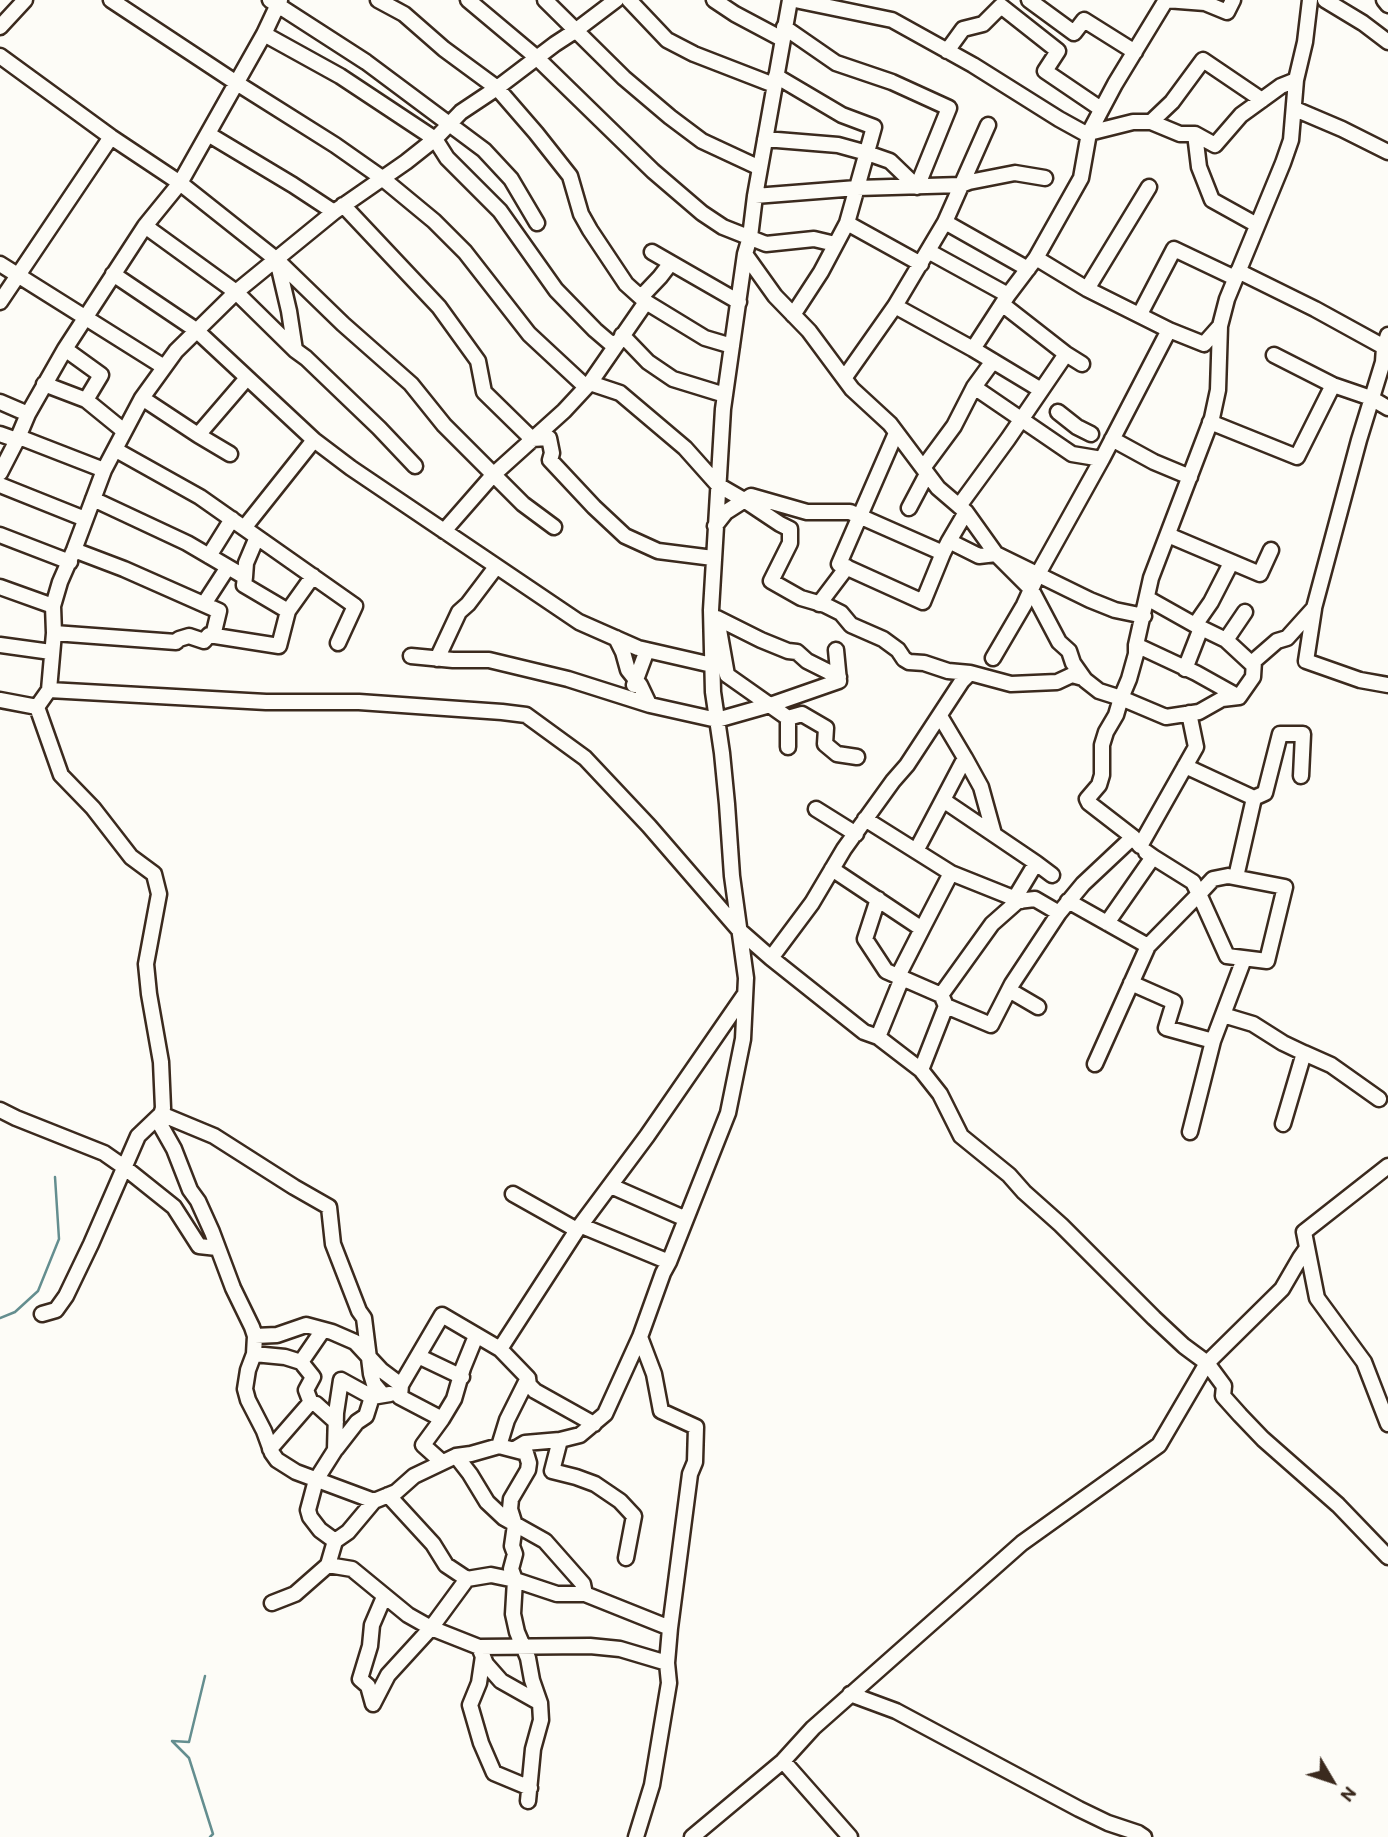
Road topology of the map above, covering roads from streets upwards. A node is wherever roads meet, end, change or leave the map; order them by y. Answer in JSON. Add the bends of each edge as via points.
{"nodes":[{"id":1,"x":25,"y":0,"type":"edge"},
{"id":2,"x":111,"y":0,"type":"edge"},
{"id":3,"x":378,"y":0,"type":"edge"},
{"id":4,"x":468,"y":0,"type":"edge"},
{"id":5,"x":545,"y":0,"type":"edge"},
{"id":6,"x":616,"y":0,"type":"edge"},
{"id":7,"x":629,"y":0,"type":"edge"},
{"id":8,"x":714,"y":0,"type":"edge"},
{"id":9,"x":792,"y":0,"type":"edge"},
{"id":10,"x":1029,"y":0,"type":"edge"},
{"id":11,"x":1166,"y":0,"type":"edge"},
{"id":12,"x":1233,"y":0,"type":"edge"},
{"id":13,"x":1310,"y":0,"type":"edge"},
{"id":14,"x":1325,"y":0,"type":"edge"},
{"id":15,"x":1204,"y":1,"type":"edge"},
{"id":16,"x":275,"y":2,"type":"edge"},
{"id":17,"x":995,"y":3,"type":"edge"},
{"id":18,"x":0,"y":27,"type":"edge"},
{"id":19,"x":575,"y":31,"type":"junction"},
{"id":20,"x":783,"y":33,"type":"junction"},
{"id":21,"x":264,"y":34,"type":"junction"},
{"id":22,"x":1388,"y":42,"type":"edge"},
{"id":23,"x":947,"y":51,"type":"junction"},
{"id":24,"x":1135,"y":51,"type":"junction"},
{"id":25,"x":0,"y":56,"type":"edge"},
{"id":26,"x":536,"y":57,"type":"junction"},
{"id":27,"x":1296,"y":80,"type":"junction"},
{"id":28,"x":775,"y":81,"type":"junction"},
{"id":29,"x":235,"y":82,"type":"junction"},
{"id":30,"x":496,"y":88,"type":"junction"},
{"id":31,"x":1262,"y":100,"type":"junction"},
{"id":32,"x":1101,"y":109,"type":"junction"},
{"id":33,"x":1294,"y":109,"type":"junction"},
{"id":34,"x":1151,"y":122,"type":"junction"},
{"id":35,"x":450,"y":123,"type":"junction"},
{"id":36,"x":988,"y":125,"type":"dead end"},
{"id":37,"x":208,"y":134,"type":"junction"},
{"id":38,"x":1088,"y":134,"type":"junction"},
{"id":39,"x":1195,"y":134,"type":"junction"},
{"id":40,"x":111,"y":137,"type":"junction"},
{"id":41,"x":435,"y":139,"type":"junction"},
{"id":42,"x":765,"y":139,"type":"junction"},
{"id":43,"x":1388,"y":152,"type":"edge"},
{"id":44,"x":867,"y":153,"type":"junction"},
{"id":45,"x":760,"y":168,"type":"junction"},
{"id":46,"x":382,"y":178,"type":"junction"},
{"id":47,"x":1045,"y":178,"type":"dead end"},
{"id":48,"x":180,"y":183,"type":"junction"},
{"id":49,"x":961,"y":185,"type":"junction"},
{"id":50,"x":917,"y":187,"type":"junction"},
{"id":51,"x":1149,"y":187,"type":"dead end"},
{"id":52,"x":857,"y":188,"type":"junction"},
{"id":53,"x":755,"y":196,"type":"junction"},
{"id":54,"x":338,"y":209,"type":"junction"},
{"id":55,"x":945,"y":222,"type":"junction"},
{"id":56,"x":537,"y":223,"type":"dead end"},
{"id":57,"x":847,"y":223,"type":"junction"},
{"id":58,"x":1258,"y":225,"type":"junction"},
{"id":59,"x":145,"y":226,"type":"junction"},
{"id":60,"x":750,"y":237,"type":"junction"},
{"id":61,"x":835,"y":244,"type":"junction"},
{"id":62,"x":652,"y":252,"type":"dead end"},
{"id":63,"x":745,"y":254,"type":"junction"},
{"id":64,"x":925,"y":257,"type":"junction"},
{"id":65,"x":277,"y":260,"type":"junction"},
{"id":66,"x":1032,"y":263,"type":"junction"},
{"id":67,"x":0,"y":264,"type":"edge"},
{"id":68,"x":670,"y":264,"type":"junction"},
{"id":69,"x":113,"y":274,"type":"junction"},
{"id":70,"x":18,"y":275,"type":"junction"},
{"id":71,"x":1236,"y":275,"type":"junction"},
{"id":72,"x":1087,"y":289,"type":"junction"},
{"id":73,"x":236,"y":292,"type":"junction"},
{"id":74,"x":1005,"y":299,"type":"junction"},
{"id":75,"x":643,"y":300,"type":"junction"},
{"id":76,"x":0,"y":302,"type":"edge"},
{"id":77,"x":739,"y":302,"type":"junction"},
{"id":78,"x":895,"y":306,"type":"junction"},
{"id":79,"x":1140,"y":314,"type":"junction"},
{"id":80,"x":793,"y":315,"type":"junction"},
{"id":81,"x":85,"y":317,"type":"junction"},
{"id":82,"x":1220,"y":326,"type":"junction"},
{"id":83,"x":196,"y":330,"type":"junction"},
{"id":84,"x":1169,"y":330,"type":"junction"},
{"id":85,"x":620,"y":339,"type":"junction"},
{"id":86,"x":732,"y":346,"type":"junction"},
{"id":87,"x":65,"y":349,"type":"junction"},
{"id":88,"x":973,"y":349,"type":"junction"},
{"id":89,"x":295,"y":350,"type":"junction"},
{"id":90,"x":1386,"y":352,"type":"edge"},
{"id":91,"x":1066,"y":354,"type":"junction"},
{"id":92,"x":1274,"y":355,"type":"dead end"},
{"id":93,"x":993,"y":361,"type":"junction"},
{"id":94,"x":1082,"y":364,"type":"dead end"},
{"id":95,"x":164,"y":367,"type":"junction"},
{"id":96,"x":845,"y":377,"type":"junction"},
{"id":97,"x":247,"y":378,"type":"junction"},
{"id":98,"x":44,"y":384,"type":"junction"},
{"id":99,"x":1333,"y":384,"type":"junction"},
{"id":100,"x":588,"y":385,"type":"junction"},
{"id":101,"x":975,"y":387,"type":"junction"},
{"id":102,"x":1041,"y":390,"type":"junction"},
{"id":103,"x":725,"y":395,"type":"junction"},
{"id":104,"x":142,"y":398,"type":"junction"},
{"id":105,"x":1371,"y":398,"type":"junction"},
{"id":106,"x":86,"y":400,"type":"junction"},
{"id":107,"x":0,"y":402,"type":"edge"},
{"id":108,"x":1388,"y":408,"type":"edge"},
{"id":109,"x":1058,"y":412,"type":"dead end"},
{"id":110,"x":28,"y":414,"type":"junction"},
{"id":111,"x":1021,"y":420,"type":"junction"},
{"id":112,"x":1210,"y":422,"type":"junction"},
{"id":113,"x":124,"y":431,"type":"junction"},
{"id":114,"x":896,"y":432,"type":"junction"},
{"id":115,"x":1091,"y":433,"type":"dead end"},
{"id":116,"x":0,"y":434,"type":"edge"},
{"id":117,"x":198,"y":435,"type":"junction"},
{"id":118,"x":18,"y":439,"type":"junction"},
{"id":119,"x":532,"y":439,"type":"junction"},
{"id":120,"x":1112,"y":439,"type":"junction"},
{"id":121,"x":314,"y":440,"type":"junction"},
{"id":122,"x":116,"y":450,"type":"junction"},
{"id":123,"x":230,"y":454,"type":"dead end"},
{"id":124,"x":1102,"y":459,"type":"junction"},
{"id":125,"x":415,"y":466,"type":"dead end"},
{"id":126,"x":104,"y":470,"type":"junction"},
{"id":127,"x":925,"y":471,"type":"junction"},
{"id":128,"x":0,"y":473,"type":"edge"},
{"id":129,"x":493,"y":475,"type":"junction"},
{"id":130,"x":1190,"y":477,"type":"junction"},
{"id":131,"x":0,"y":485,"type":"edge"},
{"id":132,"x":718,"y":485,"type":"junction"},
{"id":133,"x":93,"y":499,"type":"junction"},
{"id":134,"x":744,"y":500,"type":"junction"},
{"id":135,"x":909,"y":508,"type":"dead end"},
{"id":136,"x":962,"y":509,"type":"junction"},
{"id":137,"x":859,"y":517,"type":"junction"},
{"id":138,"x":85,"y":519,"type":"junction"},
{"id":139,"x":238,"y":524,"type":"junction"},
{"id":140,"x":715,"y":526,"type":"junction"},
{"id":141,"x":554,"y":527,"type":"dead end"},
{"id":142,"x":444,"y":531,"type":"junction"},
{"id":143,"x":0,"y":535,"type":"edge"},
{"id":144,"x":1168,"y":535,"type":"junction"},
{"id":145,"x":257,"y":537,"type":"junction"},
{"id":146,"x":946,"y":547,"type":"junction"},
{"id":147,"x":1271,"y":550,"type":"dead end"},
{"id":148,"x":996,"y":554,"type":"junction"},
{"id":149,"x":72,"y":556,"type":"junction"},
{"id":150,"x":209,"y":556,"type":"junction"},
{"id":151,"x":1231,"y":563,"type":"junction"},
{"id":152,"x":713,"y":564,"type":"junction"},
{"id":153,"x":228,"y":567,"type":"junction"},
{"id":154,"x":496,"y":567,"type":"junction"},
{"id":155,"x":846,"y":568,"type":"junction"},
{"id":156,"x":1038,"y":574,"type":"junction"},
{"id":157,"x":313,"y":576,"type":"junction"},
{"id":158,"x":245,"y":577,"type":"junction"},
{"id":159,"x":0,"y":587,"type":"edge"},
{"id":160,"x":1031,"y":589,"type":"junction"},
{"id":161,"x":1147,"y":598,"type":"junction"},
{"id":162,"x":204,"y":604,"type":"junction"},
{"id":163,"x":819,"y":604,"type":"junction"},
{"id":164,"x":53,"y":606,"type":"junction"},
{"id":165,"x":1314,"y":608,"type":"junction"},
{"id":166,"x":288,"y":611,"type":"junction"},
{"id":167,"x":1245,"y":612,"type":"dead end"},
{"id":168,"x":1144,"y":616,"type":"junction"},
{"id":169,"x":717,"y":618,"type":"junction"},
{"id":170,"x":1198,"y":627,"type":"junction"},
{"id":171,"x":54,"y":633,"type":"junction"},
{"id":172,"x":213,"y":636,"type":"junction"},
{"id":173,"x":616,"y":638,"type":"junction"},
{"id":174,"x":1226,"y":640,"type":"junction"},
{"id":175,"x":338,"y":643,"type":"dead end"},
{"id":176,"x":0,"y":645,"type":"edge"},
{"id":177,"x":1136,"y":645,"type":"junction"},
{"id":178,"x":647,"y":650,"type":"junction"},
{"id":179,"x":836,"y":650,"type":"dead end"},
{"id":180,"x":51,"y":652,"type":"junction"},
{"id":181,"x":411,"y":656,"type":"dead end"},
{"id":182,"x":993,"y":658,"type":"dead end"},
{"id":183,"x":437,"y":659,"type":"junction"},
{"id":184,"x":712,"y":665,"type":"junction"},
{"id":185,"x":1253,"y":665,"type":"junction"},
{"id":186,"x":1185,"y":669,"type":"junction"},
{"id":187,"x":970,"y":673,"type":"junction"},
{"id":188,"x":839,"y":677,"type":"junction"},
{"id":189,"x":1083,"y":678,"type":"junction"},
{"id":190,"x":635,"y":680,"type":"junction"},
{"id":191,"x":1388,"y":685,"type":"edge"},
{"id":192,"x":49,"y":690,"type":"junction"},
{"id":193,"x":1239,"y":697,"type":"junction"},
{"id":194,"x":629,"y":698,"type":"junction"},
{"id":195,"x":1121,"y":698,"type":"junction"},
{"id":196,"x":0,"y":700,"type":"edge"},
{"id":197,"x":649,"y":704,"type":"junction"},
{"id":198,"x":770,"y":705,"type":"junction"},
{"id":199,"x":37,"y":707,"type":"junction"},
{"id":200,"x":1189,"y":713,"type":"junction"},
{"id":201,"x":940,"y":716,"type":"junction"},
{"id":202,"x":788,"y":718,"type":"junction"},
{"id":203,"x":717,"y":720,"type":"junction"},
{"id":204,"x":788,"y":747,"type":"dead end"},
{"id":205,"x":857,"y":757,"type":"dead end"},
{"id":206,"x":965,"y":758,"type":"junction"},
{"id":207,"x":1185,"y":766,"type":"junction"},
{"id":208,"x":1301,"y":776,"type":"dead end"},
{"id":209,"x":1254,"y":798,"type":"junction"},
{"id":210,"x":943,"y":800,"type":"junction"},
{"id":211,"x":816,"y":809,"type":"dead end"},
{"id":212,"x":865,"y":819,"type":"junction"},
{"id":213,"x":856,"y":834,"type":"junction"},
{"id":214,"x":994,"y":834,"type":"junction"},
{"id":215,"x":1137,"y":841,"type":"junction"},
{"id":216,"x":916,"y":851,"type":"junction"},
{"id":217,"x":1153,"y":857,"type":"junction"},
{"id":218,"x":1036,"y":863,"type":"junction"},
{"id":219,"x":832,"y":869,"type":"junction"},
{"id":220,"x":951,"y":873,"type":"junction"},
{"id":221,"x":1052,"y":875,"type":"dead end"},
{"id":222,"x":1236,"y":877,"type":"junction"},
{"id":223,"x":1199,"y":894,"type":"junction"},
{"id":224,"x":878,"y":899,"type":"junction"},
{"id":225,"x":1018,"y":900,"type":"junction"},
{"id":226,"x":1068,"y":901,"type":"junction"},
{"id":227,"x":1059,"y":913,"type":"junction"},
{"id":228,"x":1107,"y":923,"type":"junction"},
{"id":229,"x":922,"y":929,"type":"junction"},
{"id":230,"x":739,"y":930,"type":"junction"},
{"id":231,"x":1148,"y":946,"type":"junction"},
{"id":232,"x":771,"y":958,"type":"junction"},
{"id":233,"x":1244,"y":959,"type":"junction"},
{"id":234,"x":900,"y":977,"type":"junction"},
{"id":235,"x":1131,"y":983,"type":"junction"},
{"id":236,"x":1009,"y":990,"type":"junction"},
{"id":237,"x":745,"y":994,"type":"junction"},
{"id":238,"x":943,"y":1000,"type":"junction"},
{"id":239,"x":1038,"y":1007,"type":"dead end"},
{"id":240,"x":1223,"y":1015,"type":"junction"},
{"id":241,"x":878,"y":1037,"type":"junction"},
{"id":242,"x":1213,"y":1041,"type":"junction"},
{"id":243,"x":1304,"y":1053,"type":"junction"},
{"id":244,"x":1094,"y":1064,"type":"dead end"},
{"id":245,"x":921,"y":1070,"type":"junction"},
{"id":246,"x":1379,"y":1099,"type":"dead end"},
{"id":247,"x":0,"y":1110,"type":"edge"},
{"id":248,"x":161,"y":1114,"type":"junction"},
{"id":249,"x":1283,"y":1124,"type":"dead end"},
{"id":250,"x":1190,"y":1132,"type":"dead end"},
{"id":251,"x":124,"y":1167,"type":"junction"},
{"id":252,"x":1388,"y":1167,"type":"edge"},
{"id":253,"x":611,"y":1186,"type":"junction"},
{"id":254,"x":513,"y":1194,"type":"dead end"},
{"id":255,"x":686,"y":1219,"type":"junction"},
{"id":256,"x":580,"y":1228,"type":"junction"},
{"id":257,"x":217,"y":1248,"type":"junction"},
{"id":258,"x":1307,"y":1248,"type":"junction"},
{"id":259,"x":670,"y":1262,"type":"junction"},
{"id":260,"x":42,"y":1314,"type":"dead end"},
{"id":261,"x":323,"y":1329,"type":"junction"},
{"id":262,"x":255,"y":1336,"type":"junction"},
{"id":263,"x":476,"y":1336,"type":"junction"},
{"id":264,"x":640,"y":1337,"type":"junction"},
{"id":265,"x":500,"y":1349,"type":"junction"},
{"id":266,"x":254,"y":1354,"type":"junction"},
{"id":267,"x":368,"y":1354,"type":"junction"},
{"id":268,"x":418,"y":1356,"type":"junction"},
{"id":269,"x":301,"y":1362,"type":"junction"},
{"id":270,"x":1207,"y":1363,"type":"junction"},
{"id":271,"x":462,"y":1377,"type":"junction"},
{"id":272,"x":528,"y":1378,"type":"junction"},
{"id":273,"x":401,"y":1389,"type":"junction"},
{"id":274,"x":378,"y":1396,"type":"junction"},
{"id":275,"x":311,"y":1403,"type":"junction"},
{"id":276,"x":442,"y":1419,"type":"junction"},
{"id":277,"x":336,"y":1422,"type":"junction"},
{"id":278,"x":594,"y":1424,"type":"junction"},
{"id":279,"x":1388,"y":1424,"type":"edge"},
{"id":280,"x":560,"y":1440,"type":"junction"},
{"id":281,"x":499,"y":1446,"type":"junction"},
{"id":282,"x":270,"y":1449,"type":"junction"},
{"id":283,"x":515,"y":1449,"type":"junction"},
{"id":284,"x":335,"y":1450,"type":"junction"},
{"id":285,"x":456,"y":1456,"type":"junction"},
{"id":286,"x":442,"y":1462,"type":"junction"},
{"id":287,"x":316,"y":1480,"type":"junction"},
{"id":288,"x":388,"y":1495,"type":"junction"},
{"id":289,"x":374,"y":1501,"type":"junction"},
{"id":290,"x":514,"y":1524,"type":"junction"},
{"id":291,"x":335,"y":1541,"type":"junction"},
{"id":292,"x":626,"y":1558,"type":"dead end"},
{"id":293,"x":1388,"y":1558,"type":"edge"},
{"id":294,"x":328,"y":1565,"type":"junction"},
{"id":295,"x":467,"y":1579,"type":"junction"},
{"id":296,"x":515,"y":1580,"type":"junction"},
{"id":297,"x":584,"y":1594,"type":"junction"},
{"id":298,"x":384,"y":1597,"type":"junction"},
{"id":299,"x":272,"y":1603,"type":"dead end"},
{"id":300,"x":431,"y":1628,"type":"junction"},
{"id":301,"x":670,"y":1629,"type":"junction"},
{"id":302,"x":523,"y":1647,"type":"junction"},
{"id":303,"x":481,"y":1652,"type":"junction"},
{"id":304,"x":667,"y":1663,"type":"junction"},
{"id":305,"x":850,"y":1694,"type":"junction"},
{"id":306,"x":540,"y":1703,"type":"junction"},
{"id":307,"x":783,"y":1761,"type":"junction"},
{"id":308,"x":636,"y":1837,"type":"edge"},
{"id":309,"x":692,"y":1837,"type":"edge"},
{"id":310,"x":850,"y":1837,"type":"edge"},
{"id":311,"x":1144,"y":1837,"type":"edge"}],
"edges":[{"from":1,"to":18,"type":"street"},
{"from":2,"to":29,"type":"street"},
{"from":3,"to":30,"type":"street","via":[[404,14]]},
{"from":4,"to":26,"type":"street"},
{"from":5,"to":19,"type":"street"},
{"from":6,"to":19,"type":"street"},
{"from":7,"to":28,"type":"street","via":[[667,40],[694,54]]},
{"from":8,"to":20,"type":"street","via":[[735,14]]},
{"from":9,"to":20,"type":"street"},
{"from":9,"to":23,"type":"street","via":[[892,20]]},
{"from":10,"to":24,"type":"street","via":[[1074,33],[1084,20]]},
{"from":11,"to":15,"type":"street"},
{"from":11,"to":24,"type":"street"},
{"from":12,"to":15,"type":"street","via":[[1227,12]]},
{"from":13,"to":27,"type":"street"},
{"from":14,"to":22,"type":"street"},
{"from":16,"to":21,"type":"street"},
{"from":16,"to":35,"type":"street"},
{"from":17,"to":23,"type":"street","via":[[983,24],[963,29]]},
{"from":17,"to":32,"type":"street","via":[[1058,51],[1045,71]]},
{"from":19,"to":26,"type":"street"},
{"from":19,"to":45,"type":"street","via":[[702,141]]},
{"from":20,"to":28,"type":"street"},
{"from":20,"to":50,"type":"street","via":[[836,63],[949,108]]},
{"from":21,"to":29,"type":"street"},
{"from":21,"to":41,"type":"street","via":[[340,76]]},
{"from":23,"to":38,"type":"street"},
{"from":24,"to":32,"type":"street"},
{"from":25,"to":40,"type":"street"},
{"from":26,"to":30,"type":"street"},
{"from":26,"to":60,"type":"street","via":[[702,214]]},
{"from":27,"to":31,"type":"street"},
{"from":27,"to":33,"type":"street"},
{"from":28,"to":42,"type":"street"},
{"from":28,"to":44,"type":"street","via":[[874,127]]},
{"from":29,"to":37,"type":"street"},
{"from":29,"to":46,"type":"street"},
{"from":30,"to":35,"type":"street"},
{"from":30,"to":75,"type":"street","via":[[570,176],[590,230],[617,273]]},
{"from":31,"to":34,"type":"street","via":[[1203,60]]},
{"from":31,"to":39,"type":"street","via":[[1241,115],[1215,145]]},
{"from":32,"to":38,"type":"street"},
{"from":33,"to":43,"type":"street"},
{"from":33,"to":58,"type":"street","via":[[1290,140]]},
{"from":34,"to":38,"type":"street","via":[[1133,121]]},
{"from":34,"to":39,"type":"street","via":[[1180,134]]},
{"from":35,"to":41,"type":"street"},
{"from":35,"to":56,"type":"street","via":[[511,179]]},
{"from":36,"to":49,"type":"street"},
{"from":37,"to":48,"type":"street"},
{"from":37,"to":54,"type":"street"},
{"from":38,"to":66,"type":"street","via":[[1081,178]]},
{"from":39,"to":58,"type":"street","via":[[1199,167],[1212,200]]},
{"from":40,"to":48,"type":"street"},
{"from":40,"to":70,"type":"street"},
{"from":41,"to":46,"type":"street"},
{"from":41,"to":85,"type":"street","via":[[447,158],[500,211],[556,290],[609,342]]},
{"from":42,"to":44,"type":"street","via":[[838,145]]},
{"from":42,"to":45,"type":"street"},
{"from":44,"to":50,"type":"street","via":[[890,161]]},
{"from":44,"to":52,"type":"street"},
{"from":45,"to":53,"type":"street"},
{"from":46,"to":54,"type":"street"},
{"from":46,"to":100,"type":"street","via":[[465,252],[528,334]]},
{"from":47,"to":49,"type":"street","via":[[1015,173]]},
{"from":48,"to":59,"type":"street"},
{"from":48,"to":65,"type":"street"},
{"from":49,"to":50,"type":"street"},
{"from":49,"to":55,"type":"street"},
{"from":50,"to":52,"type":"street"},
{"from":51,"to":72,"type":"street"},
{"from":52,"to":53,"type":"street"},
{"from":52,"to":57,"type":"street"},
{"from":53,"to":60,"type":"street"},
{"from":54,"to":65,"type":"street"},
{"from":54,"to":119,"type":"street","via":[[439,307],[478,361],[484,392]]},
{"from":55,"to":64,"type":"street"},
{"from":55,"to":66,"type":"street"},
{"from":57,"to":61,"type":"street"},
{"from":57,"to":64,"type":"street"},
{"from":58,"to":71,"type":"street"},
{"from":59,"to":69,"type":"street"},
{"from":59,"to":73,"type":"street"},
{"from":60,"to":61,"type":"street","via":[[766,244],[814,239]]},
{"from":60,"to":63,"type":"street"},
{"from":61,"to":80,"type":"street"},
{"from":62,"to":68,"type":"street"},
{"from":63,"to":77,"type":"street"},
{"from":63,"to":80,"type":"street"},
{"from":64,"to":74,"type":"street"},
{"from":64,"to":78,"type":"street"},
{"from":65,"to":73,"type":"street"},
{"from":65,"to":89,"type":"street"},
{"from":65,"to":129,"type":"street","via":[[411,384]]},
{"from":66,"to":72,"type":"street"},
{"from":66,"to":74,"type":"street"},
{"from":67,"to":70,"type":"street"},
{"from":68,"to":75,"type":"street"},
{"from":68,"to":77,"type":"street"},
{"from":69,"to":81,"type":"street"},
{"from":69,"to":83,"type":"street"},
{"from":70,"to":76,"type":"street"},
{"from":70,"to":81,"type":"street"},
{"from":71,"to":79,"type":"street","via":[[1174,249]]},
{"from":71,"to":82,"type":"street"},
{"from":71,"to":90,"type":"street","via":[[1315,309]]},
{"from":72,"to":79,"type":"street"},
{"from":73,"to":83,"type":"street"},
{"from":73,"to":89,"type":"street"},
{"from":74,"to":88,"type":"street"},
{"from":74,"to":91,"type":"street"},
{"from":75,"to":85,"type":"street"},
{"from":75,"to":86,"type":"street","via":[[705,338]]},
{"from":77,"to":86,"type":"street"},
{"from":78,"to":88,"type":"street"},
{"from":78,"to":96,"type":"street"},
{"from":79,"to":84,"type":"street"},
{"from":80,"to":96,"type":"street"},
{"from":81,"to":87,"type":"street"},
{"from":81,"to":95,"type":"street"},
{"from":82,"to":84,"type":"street","via":[[1204,344]]},
{"from":82,"to":112,"type":"street","via":[[1218,390]]},
{"from":83,"to":95,"type":"street"},
{"from":83,"to":97,"type":"street"},
{"from":84,"to":120,"type":"street"},
{"from":85,"to":100,"type":"street"},
{"from":85,"to":103,"type":"street","via":[[673,379]]},
{"from":86,"to":103,"type":"street"},
{"from":87,"to":98,"type":"street"},
{"from":87,"to":106,"type":"street","via":[[101,375]]},
{"from":88,"to":93,"type":"street"},
{"from":89,"to":125,"type":"street"},
{"from":90,"to":105,"type":"street"},
{"from":91,"to":94,"type":"street"},
{"from":91,"to":102,"type":"street"},
{"from":92,"to":99,"type":"street"},
{"from":93,"to":101,"type":"street"},
{"from":93,"to":102,"type":"street"},
{"from":95,"to":104,"type":"street"},
{"from":96,"to":114,"type":"street"},
{"from":97,"to":117,"type":"street"},
{"from":97,"to":121,"type":"street"},
{"from":98,"to":106,"type":"street"},
{"from":98,"to":110,"type":"street"},
{"from":99,"to":105,"type":"street"},
{"from":99,"to":112,"type":"street","via":[[1297,457]]},
{"from":100,"to":119,"type":"street"},
{"from":100,"to":132,"type":"street","via":[[620,394],[685,448]]},
{"from":101,"to":111,"type":"street"},
{"from":101,"to":127,"type":"street"},
{"from":102,"to":111,"type":"street"},
{"from":103,"to":132,"type":"street"},
{"from":104,"to":113,"type":"street"},
{"from":104,"to":117,"type":"street"},
{"from":105,"to":108,"type":"street"},
{"from":105,"to":165,"type":"street"},
{"from":106,"to":113,"type":"street"},
{"from":107,"to":110,"type":"street"},
{"from":109,"to":115,"type":"street"},
{"from":110,"to":118,"type":"street"},
{"from":111,"to":124,"type":"street","via":[[1072,454]]},
{"from":111,"to":136,"type":"street"},
{"from":112,"to":130,"type":"street"},
{"from":113,"to":122,"type":"street"},
{"from":114,"to":127,"type":"street"},
{"from":114,"to":137,"type":"street"},
{"from":116,"to":118,"type":"street"},
{"from":117,"to":123,"type":"street"},
{"from":118,"to":126,"type":"street"},
{"from":118,"to":128,"type":"street"},
{"from":119,"to":129,"type":"street"},
{"from":119,"to":152,"type":"street","via":[[549,438],[550,460],[625,536],[659,551]]},
{"from":120,"to":124,"type":"street"},
{"from":120,"to":130,"type":"street"},
{"from":121,"to":139,"type":"street"},
{"from":121,"to":142,"type":"street"},
{"from":122,"to":126,"type":"street"},
{"from":122,"to":139,"type":"street"},
{"from":124,"to":156,"type":"street"},
{"from":126,"to":133,"type":"street"},
{"from":127,"to":135,"type":"street"},
{"from":127,"to":136,"type":"street"},
{"from":129,"to":141,"type":"street"},
{"from":129,"to":142,"type":"street"},
{"from":130,"to":144,"type":"street"},
{"from":131,"to":138,"type":"street"},
{"from":132,"to":134,"type":"street"},
{"from":132,"to":140,"type":"street"},
{"from":133,"to":138,"type":"street"},
{"from":133,"to":150,"type":"street"},
{"from":134,"to":137,"type":"street","via":[[751,496],[807,512],[850,512]]},
{"from":134,"to":140,"type":"street"},
{"from":134,"to":163,"type":"street","via":[[790,529],[790,542],[771,580]]},
{"from":136,"to":146,"type":"street"},
{"from":136,"to":148,"type":"street"},
{"from":137,"to":146,"type":"street"},
{"from":137,"to":155,"type":"street","via":[[839,564]]},
{"from":138,"to":149,"type":"street"},
{"from":139,"to":145,"type":"street"},
{"from":139,"to":150,"type":"street"},
{"from":140,"to":152,"type":"street"},
{"from":142,"to":154,"type":"street"},
{"from":143,"to":149,"type":"street"},
{"from":144,"to":151,"type":"street"},
{"from":144,"to":161,"type":"street"},
{"from":145,"to":157,"type":"street"},
{"from":145,"to":158,"type":"street"},
{"from":146,"to":148,"type":"street","via":[[979,556]]},
{"from":146,"to":155,"type":"street","via":[[923,602]]},
{"from":147,"to":151,"type":"street","via":[[1260,574]]},
{"from":148,"to":156,"type":"street"},
{"from":148,"to":160,"type":"street"},
{"from":149,"to":162,"type":"street","via":[[124,569]]},
{"from":149,"to":164,"type":"street"},
{"from":150,"to":153,"type":"street"},
{"from":151,"to":170,"type":"street"},
{"from":152,"to":169,"type":"street"},
{"from":152,"to":184,"type":"street"},
{"from":153,"to":158,"type":"street"},
{"from":153,"to":162,"type":"street"},
{"from":154,"to":173,"type":"street","via":[[579,622]]},
{"from":154,"to":183,"type":"street","via":[[459,612]]},
{"from":155,"to":163,"type":"street"},
{"from":156,"to":160,"type":"street"},
{"from":156,"to":168,"type":"street","via":[[1115,610]]},
{"from":157,"to":166,"type":"street"},
{"from":157,"to":175,"type":"street","via":[[355,606]]},
{"from":158,"to":166,"type":"street","via":[[244,585]]},
{"from":159,"to":164,"type":"street"},
{"from":160,"to":182,"type":"street"},
{"from":160,"to":189,"type":"street"},
{"from":161,"to":168,"type":"street"},
{"from":161,"to":170,"type":"street"},
{"from":162,"to":172,"type":"street","via":[[219,611]]},
{"from":163,"to":187,"type":"street","via":[[883,639],[909,662]]},
{"from":164,"to":171,"type":"street"},
{"from":165,"to":185,"type":"street"},
{"from":165,"to":191,"type":"street","via":[[1306,661]]},
{"from":166,"to":172,"type":"street","via":[[279,646]]},
{"from":167,"to":174,"type":"street"},
{"from":168,"to":177,"type":"street"},
{"from":169,"to":188,"type":"street","via":[[797,652]]},
{"from":169,"to":198,"type":"street","via":[[727,676]]},
{"from":170,"to":174,"type":"street"},
{"from":170,"to":186,"type":"street"},
{"from":171,"to":172,"type":"street","via":[[176,642],[189,636],[204,641]]},
{"from":171,"to":180,"type":"street"},
{"from":173,"to":178,"type":"street"},
{"from":173,"to":190,"type":"street"},
{"from":174,"to":185,"type":"street"},
{"from":176,"to":180,"type":"street"},
{"from":177,"to":186,"type":"street"},
{"from":177,"to":195,"type":"street"},
{"from":178,"to":184,"type":"street"},
{"from":178,"to":190,"type":"street"},
{"from":179,"to":188,"type":"street"},
{"from":180,"to":192,"type":"street"},
{"from":181,"to":183,"type":"street"},
{"from":183,"to":194,"type":"street","via":[[489,660]]},
{"from":184,"to":203,"type":"street"},
{"from":185,"to":193,"type":"street","via":[[1253,677]]},
{"from":186,"to":193,"type":"street"},
{"from":187,"to":189,"type":"street","via":[[1011,684],[1056,682],[1072,675]]},
{"from":187,"to":201,"type":"street"},
{"from":188,"to":198,"type":"street","via":[[839,681]]},
{"from":189,"to":195,"type":"street","via":[[1098,691]]},
{"from":190,"to":194,"type":"street"},
{"from":190,"to":197,"type":"street"},
{"from":192,"to":199,"type":"street"},
{"from":192,"to":230,"type":"street","via":[[266,702],[359,702],[526,715],[585,758]]},
{"from":193,"to":200,"type":"street"},
{"from":194,"to":197,"type":"street"},
{"from":195,"to":200,"type":"street","via":[[1166,717]]},
{"from":195,"to":215,"type":"street","via":[[1102,745],[1099,785],[1087,799]]},
{"from":196,"to":199,"type":"street"},
{"from":197,"to":203,"type":"street"},
{"from":198,"to":202,"type":"street"},
{"from":198,"to":203,"type":"street"},
{"from":199,"to":248,"type":"street","via":[[61,775],[131,857],[154,874],[159,894],[146,964],[161,1062]]},
{"from":200,"to":207,"type":"street","via":[[1196,747]]},
{"from":201,"to":206,"type":"street"},
{"from":201,"to":212,"type":"street"},
{"from":202,"to":204,"type":"street"},
{"from":202,"to":205,"type":"street","via":[[802,714],[826,728],[825,744],[837,754]]},
{"from":203,"to":230,"type":"street"},
{"from":206,"to":210,"type":"street"},
{"from":206,"to":214,"type":"street","via":[[981,787]]},
{"from":207,"to":209,"type":"street"},
{"from":207,"to":215,"type":"street"},
{"from":208,"to":209,"type":"street","via":[[1303,734],[1280,734],[1265,793]]},
{"from":209,"to":222,"type":"street"},
{"from":210,"to":214,"type":"street"},
{"from":210,"to":216,"type":"street"},
{"from":211,"to":213,"type":"street"},
{"from":212,"to":213,"type":"street"},
{"from":212,"to":216,"type":"street"},
{"from":213,"to":219,"type":"street"},
{"from":214,"to":218,"type":"street"},
{"from":215,"to":217,"type":"street"},
{"from":215,"to":226,"type":"street"},
{"from":216,"to":220,"type":"street"},
{"from":217,"to":223,"type":"street","via":[[1193,882]]},
{"from":217,"to":228,"type":"street"},
{"from":218,"to":221,"type":"street"},
{"from":218,"to":225,"type":"street"},
{"from":219,"to":224,"type":"street"},
{"from":219,"to":232,"type":"street"},
{"from":220,"to":225,"type":"street"},
{"from":220,"to":229,"type":"street"},
{"from":222,"to":223,"type":"street","via":[[1213,880]]},
{"from":222,"to":233,"type":"street","via":[[1285,887],[1267,961]]},
{"from":223,"to":231,"type":"street"},
{"from":223,"to":233,"type":"street","via":[[1227,956]]},
{"from":224,"to":229,"type":"street"},
{"from":224,"to":234,"type":"street","via":[[865,939],[886,971]]},
{"from":225,"to":227,"type":"street","via":[[1035,899]]},
{"from":225,"to":238,"type":"street","via":[[992,924]]},
{"from":226,"to":227,"type":"street"},
{"from":226,"to":228,"type":"street"},
{"from":227,"to":236,"type":"street"},
{"from":228,"to":231,"type":"street"},
{"from":229,"to":234,"type":"street"},
{"from":230,"to":232,"type":"street"},
{"from":230,"to":237,"type":"street"},
{"from":231,"to":235,"type":"street"},
{"from":232,"to":241,"type":"street"},
{"from":233,"to":240,"type":"street"},
{"from":234,"to":238,"type":"street"},
{"from":234,"to":241,"type":"street"},
{"from":235,"to":242,"type":"street","via":[[1174,1002],[1166,1028]]},
{"from":235,"to":244,"type":"street"},
{"from":236,"to":238,"type":"street","via":[[991,1025]]},
{"from":236,"to":239,"type":"street"},
{"from":237,"to":253,"type":"street"},
{"from":237,"to":255,"type":"street","via":[[743,1039],[729,1113]]},
{"from":238,"to":245,"type":"street"},
{"from":240,"to":242,"type":"street"},
{"from":240,"to":243,"type":"street","via":[[1253,1024]]},
{"from":241,"to":245,"type":"street"},
{"from":242,"to":250,"type":"street"},
{"from":243,"to":246,"type":"street","via":[[1331,1065]]},
{"from":243,"to":249,"type":"street"},
{"from":245,"to":270,"type":"street","via":[[940,1094],[961,1136],[1009,1175],[1154,1318]]},
{"from":247,"to":251,"type":"street","via":[[104,1153]]},
{"from":248,"to":251,"type":"street","via":[[138,1136]]},
{"from":248,"to":257,"type":"street","via":[[161,1126]]},
{"from":248,"to":267,"type":"street","via":[[214,1136],[329,1207],[333,1244],[364,1318]]},
{"from":251,"to":257,"type":"street","via":[[174,1207],[199,1246]]},
{"from":251,"to":260,"type":"street","via":[[66,1296],[57,1310]]},
{"from":252,"to":258,"type":"street","via":[[1304,1232]]},
{"from":253,"to":255,"type":"street"},
{"from":253,"to":256,"type":"street"},
{"from":254,"to":256,"type":"street"},
{"from":255,"to":259,"type":"street"},
{"from":256,"to":259,"type":"street"},
{"from":256,"to":265,"type":"street"},
{"from":257,"to":262,"type":"street"},
{"from":258,"to":270,"type":"street","via":[[1282,1289]]},
{"from":258,"to":279,"type":"street","via":[[1317,1298],[1364,1362]]},
{"from":259,"to":264,"type":"street"},
{"from":261,"to":262,"type":"street","via":[[306,1325],[277,1335]]},
{"from":261,"to":267,"type":"street","via":[[355,1342]]},
{"from":261,"to":269,"type":"street"},
{"from":262,"to":266,"type":"street"},
{"from":263,"to":265,"type":"street"},
{"from":263,"to":268,"type":"street","via":[[442,1315]]},
{"from":263,"to":271,"type":"street"},
{"from":264,"to":278,"type":"street","via":[[605,1414]]},
{"from":264,"to":301,"type":"street","via":[[661,1411],[696,1427]]},
{"from":265,"to":272,"type":"street"},
{"from":266,"to":269,"type":"street"},
{"from":266,"to":282,"type":"street","via":[[245,1389]]},
{"from":267,"to":273,"type":"street"},
{"from":267,"to":274,"type":"street"},
{"from":268,"to":271,"type":"street"},
{"from":268,"to":273,"type":"street"},
{"from":269,"to":275,"type":"street","via":[[313,1377],[306,1390]]},
{"from":270,"to":293,"type":"street","via":[[1231,1405]]},
{"from":270,"to":305,"type":"street","via":[[1159,1445],[1022,1543]]},
{"from":271,"to":276,"type":"street"},
{"from":272,"to":278,"type":"street","via":[[535,1391]]},
{"from":272,"to":281,"type":"street"},
{"from":273,"to":274,"type":"street"},
{"from":273,"to":276,"type":"street","via":[[400,1397]]},
{"from":274,"to":277,"type":"street","via":[[341,1380]]},
{"from":274,"to":284,"type":"street"},
{"from":275,"to":277,"type":"street"},
{"from":275,"to":282,"type":"street"},
{"from":276,"to":286,"type":"street","via":[[423,1445]]},
{"from":277,"to":284,"type":"street"},
{"from":278,"to":280,"type":"street","via":[[580,1435]]},
{"from":280,"to":283,"type":"street","via":[[525,1443]]},
{"from":280,"to":292,"type":"street","via":[[552,1471],[595,1484],[634,1516]]},
{"from":281,"to":283,"type":"street"},
{"from":281,"to":285,"type":"street"},
{"from":282,"to":287,"type":"street","via":[[285,1466]]},
{"from":283,"to":290,"type":"street","via":[[526,1453],[529,1467],[511,1499]]},
{"from":284,"to":287,"type":"street"},
{"from":285,"to":286,"type":"street"},
{"from":285,"to":290,"type":"street","via":[[486,1502]]},
{"from":286,"to":288,"type":"street"},
{"from":287,"to":289,"type":"street"},
{"from":287,"to":291,"type":"street","via":[[310,1517]]},
{"from":288,"to":289,"type":"street"},
{"from":288,"to":295,"type":"street","via":[[446,1565]]},
{"from":289,"to":291,"type":"street"},
{"from":290,"to":296,"type":"street","via":[[511,1569]]},
{"from":290,"to":297,"type":"street","via":[[545,1541],[583,1584]]},
{"from":291,"to":294,"type":"street"},
{"from":294,"to":298,"type":"street","via":[[352,1569]]},
{"from":294,"to":299,"type":"street","via":[[295,1594]]},
{"from":295,"to":296,"type":"street","via":[[491,1575]]},
{"from":295,"to":300,"type":"street"},
{"from":296,"to":297,"type":"street","via":[[557,1594]]},
{"from":296,"to":302,"type":"street","via":[[513,1607]]},
{"from":297,"to":301,"type":"street"},
{"from":298,"to":300,"type":"street"},
{"from":298,"to":300,"type":"street","via":[[372,1625],[360,1679],[368,1686],[373,1704],[388,1675]]},
{"from":300,"to":303,"type":"street"},
{"from":301,"to":304,"type":"street"},
{"from":302,"to":303,"type":"street"},
{"from":302,"to":304,"type":"street","via":[[620,1649]]},
{"from":302,"to":306,"type":"street"},
{"from":303,"to":306,"type":"street","via":[[501,1681]]},
{"from":303,"to":306,"type":"street","via":[[479,1683],[470,1704],[481,1743],[494,1773],[529,1795]]},
{"from":304,"to":308,"type":"street","via":[[669,1683],[652,1785]]},
{"from":305,"to":307,"type":"street"},
{"from":305,"to":311,"type":"street","via":[[897,1711],[1079,1809]]},
{"from":307,"to":309,"type":"street"},
{"from":307,"to":310,"type":"street"}]}
